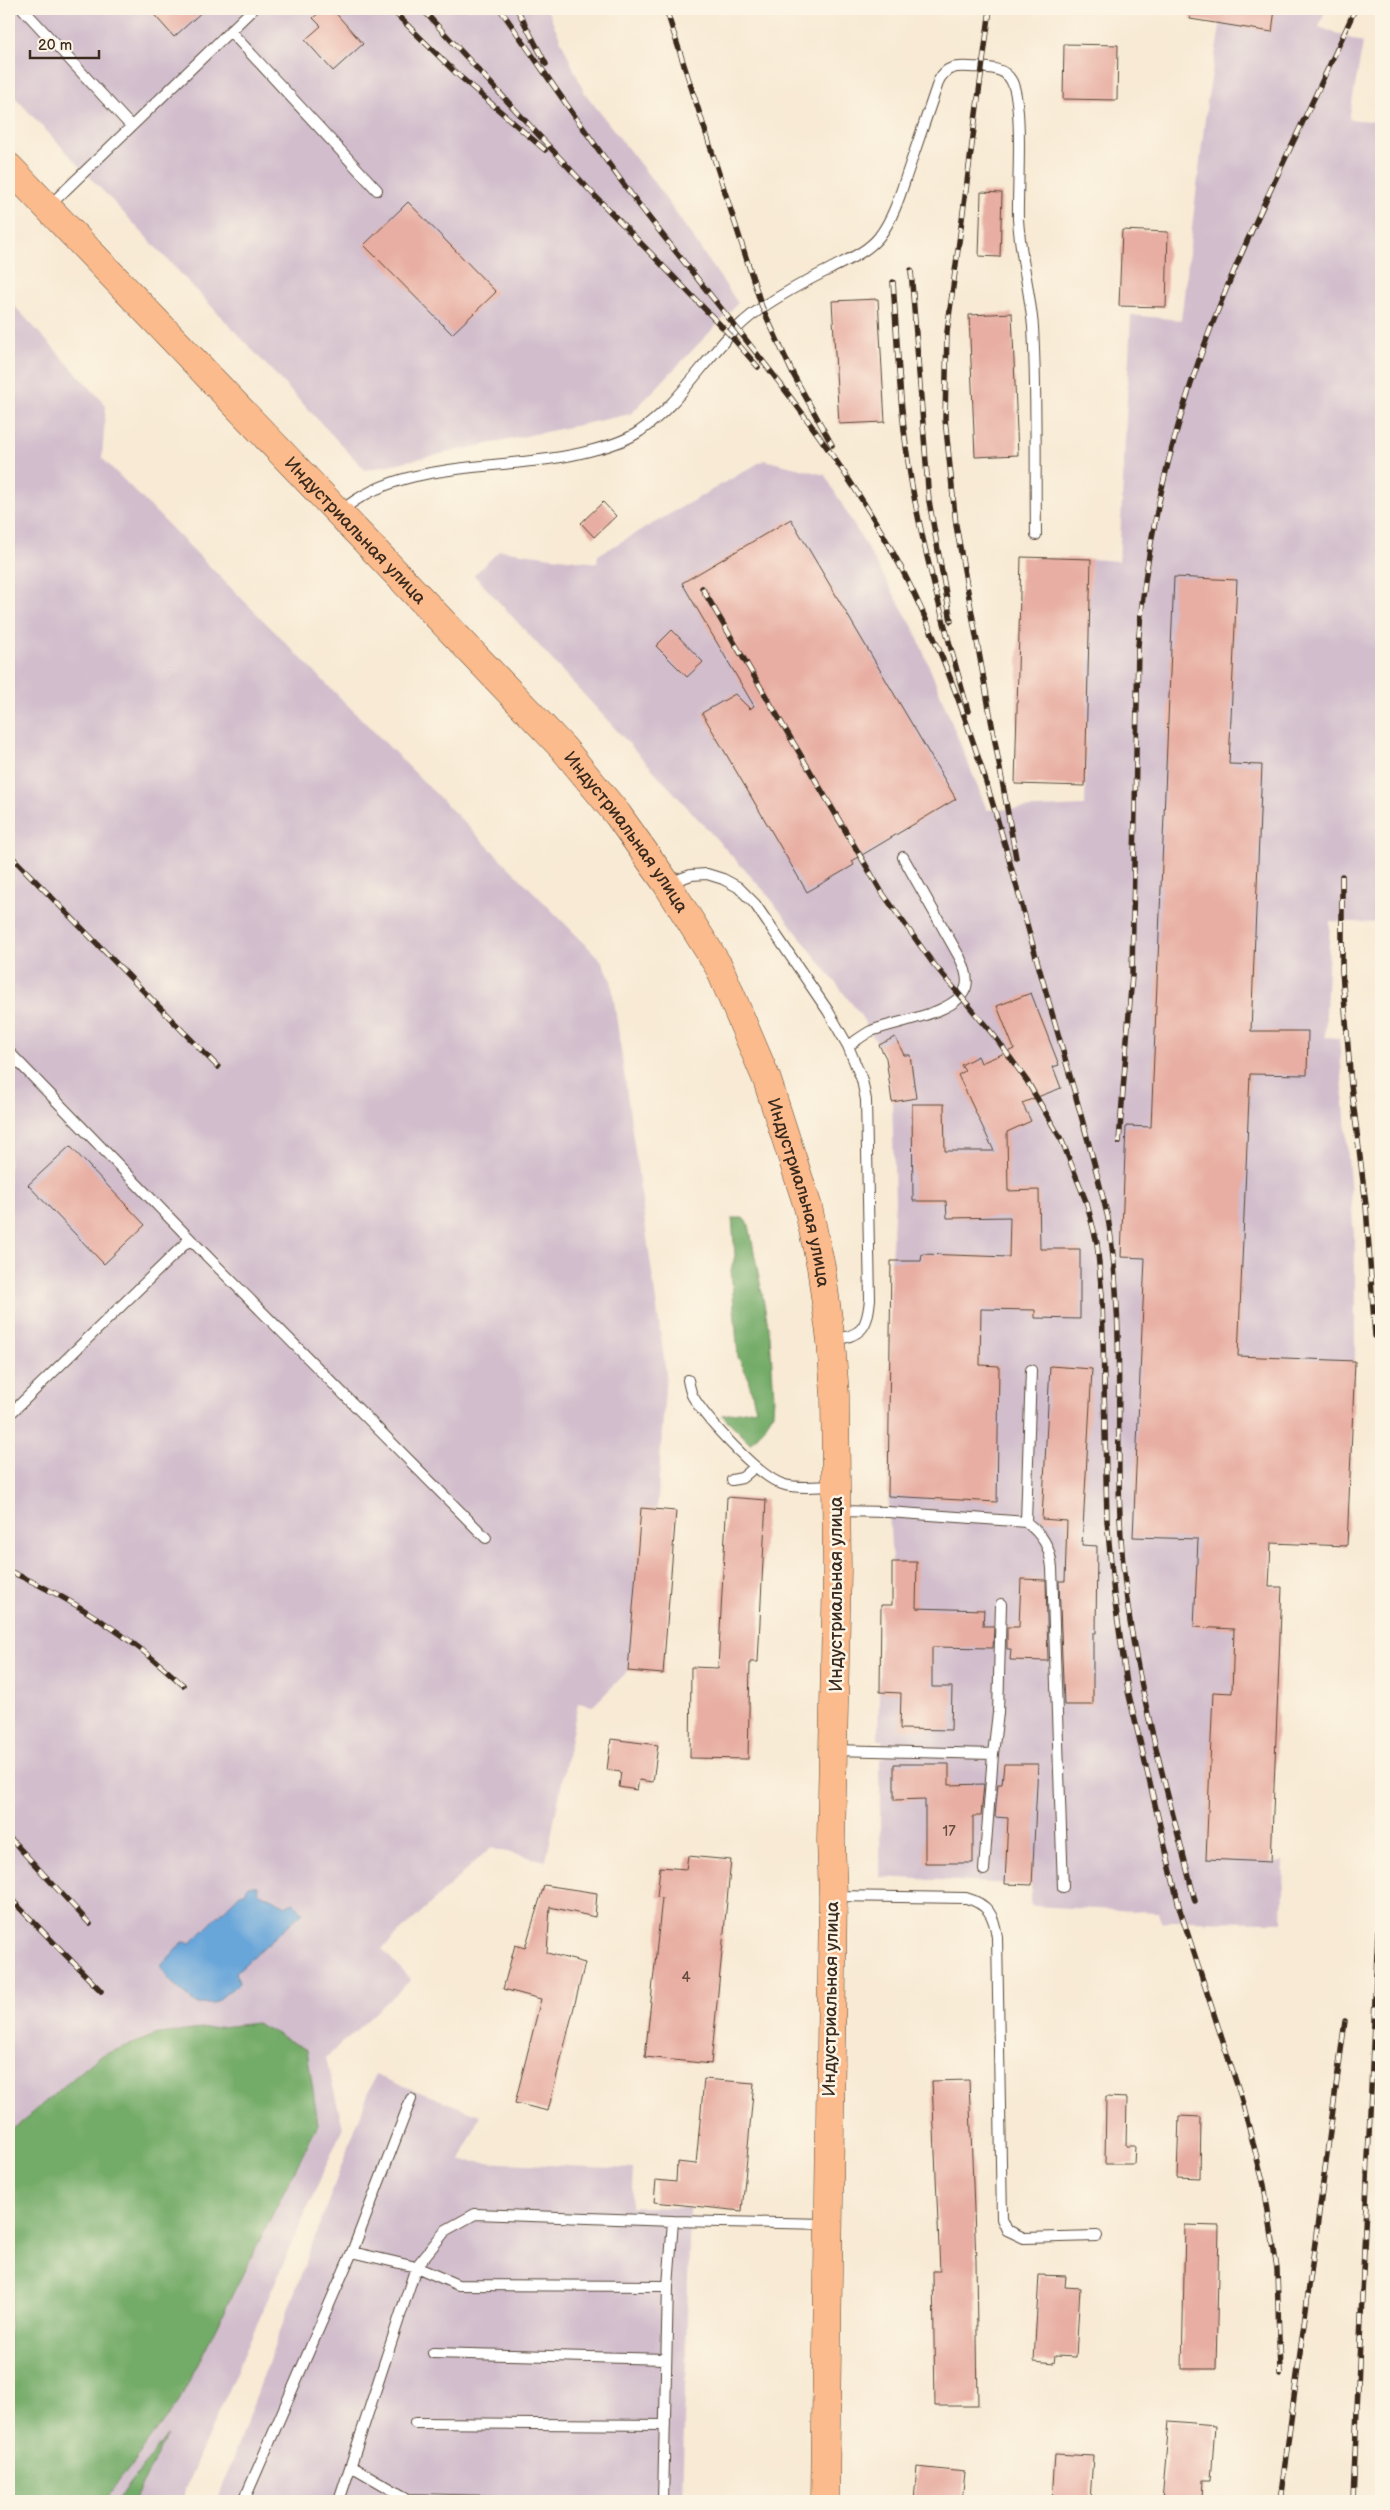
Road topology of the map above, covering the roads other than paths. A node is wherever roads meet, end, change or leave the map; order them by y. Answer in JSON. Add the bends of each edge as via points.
{"nodes":[{"id":1,"x":23,"y":9,"type":"edge"},
{"id":2,"x":253,"y":9,"type":"edge"},
{"id":3,"x":230,"y":31,"type":"junction"},
{"id":4,"x":130,"y":125,"type":"junction"},
{"id":5,"x":9,"y":166,"type":"edge"},
{"id":6,"x":377,"y":190,"type":"dead end"},
{"id":7,"x":48,"y":207,"type":"junction"},
{"id":8,"x":340,"y":512,"type":"junction"},
{"id":9,"x":1036,"y":536,"type":"dead end"},
{"id":10,"x":903,"y":857,"type":"dead end"},
{"id":11,"x":668,"y":884,"type":"junction"},
{"id":12,"x":848,"y":1046,"type":"junction"},
{"id":13,"x":9,"y":1052,"type":"edge"},
{"id":14,"x":190,"y":1239,"type":"junction"},
{"id":15,"x":831,"y":1342,"type":"junction"},
{"id":16,"x":1031,"y":1370,"type":"dead end"},
{"id":17,"x":688,"y":1380,"type":"dead end"},
{"id":18,"x":9,"y":1415,"type":"edge"},
{"id":19,"x":755,"y":1467,"type":"junction"},
{"id":20,"x":732,"y":1480,"type":"dead end"},
{"id":21,"x":836,"y":1498,"type":"junction"},
{"id":22,"x":1026,"y":1522,"type":"junction"},
{"id":23,"x":486,"y":1538,"type":"dead end"},
{"id":24,"x":1001,"y":1604,"type":"dead end"},
{"id":25,"x":833,"y":1750,"type":"junction"},
{"id":26,"x":993,"y":1754,"type":"junction"},
{"id":27,"x":984,"y":1870,"type":"dead end"},
{"id":28,"x":1063,"y":1887,"type":"dead end"},
{"id":29,"x":833,"y":1896,"type":"junction"},
{"id":30,"x":410,"y":2099,"type":"dead end"},
{"id":31,"x":673,"y":2221,"type":"junction"},
{"id":32,"x":828,"y":2224,"type":"junction"},
{"id":33,"x":1097,"y":2236,"type":"dead end"},
{"id":34,"x":352,"y":2252,"type":"junction"},
{"id":35,"x":416,"y":2267,"type":"junction"},
{"id":36,"x":668,"y":2286,"type":"junction"},
{"id":37,"x":433,"y":2353,"type":"dead end"},
{"id":38,"x":666,"y":2359,"type":"junction"},
{"id":39,"x":416,"y":2423,"type":"dead end"},
{"id":40,"x":665,"y":2425,"type":"junction"},
{"id":41,"x":351,"y":2466,"type":"junction"},
{"id":42,"x":246,"y":2496,"type":"dead end"},
{"id":43,"x":340,"y":2501,"type":"edge"},
{"id":44,"x":495,"y":2501,"type":"edge"},
{"id":45,"x":663,"y":2501,"type":"edge"},
{"id":46,"x":825,"y":2501,"type":"edge"}],
"edges":[{"from":1,"to":4,"type":"lane"},
{"from":2,"to":3,"type":"lane"},
{"from":3,"to":4,"type":"lane"},
{"from":3,"to":6,"type":"lane"},
{"from":4,"to":7,"type":"lane"},
{"from":5,"to":7,"type":"main road","name":"Индустриальная улица"},
{"from":7,"to":8,"type":"main road","name":"Индустриальная улица"},
{"from":8,"to":9,"type":"lane","via":[[370,490],[393,483],[444,472],[569,456],[608,446],[640,432],[750,316],[806,281],[866,250],[878,239],[897,203],[939,80],[950,67],[960,66],[996,69],[1005,73],[1011,79],[1018,100],[1018,229],[1033,329]]},
{"from":8,"to":11,"type":"main road","name":"Индустриальная улица","via":[[563,748],[618,815]]},
{"from":10,"to":12,"type":"lane","via":[[960,958],[965,970],[966,988],[956,999],[934,1013],[870,1032]]},
{"from":11,"to":12,"type":"lane","via":[[691,875],[707,874],[738,887],[760,912]]},
{"from":11,"to":15,"type":"main road","name":"Индустриальная улица","via":[[719,967],[767,1080],[808,1207],[821,1267]]},
{"from":12,"to":15,"type":"lane","via":[[862,1080],[866,1100],[870,1299],[863,1329]]},
{"from":13,"to":14,"type":"lane"},
{"from":14,"to":18,"type":"lane"},
{"from":14,"to":23,"type":"lane"},
{"from":15,"to":21,"type":"main road","name":"Индустриальная улица"},
{"from":16,"to":22,"type":"lane"},
{"from":17,"to":19,"type":"lane","via":[[692,1394],[712,1421]]},
{"from":19,"to":20,"type":"lane","via":[[742,1478]]},
{"from":19,"to":21,"type":"lane","via":[[786,1486]]},
{"from":21,"to":22,"type":"lane","via":[[888,1512]]},
{"from":21,"to":25,"type":"main road","name":"Индустриальная улица"},
{"from":22,"to":28,"type":"lane","via":[[1045,1539],[1052,1568]]},
{"from":24,"to":26,"type":"lane","via":[[998,1713]]},
{"from":25,"to":26,"type":"lane"},
{"from":25,"to":29,"type":"main road","name":"Индустриальная улица"},
{"from":26,"to":27,"type":"lane"},
{"from":29,"to":32,"type":"main road","name":"Индустриальная улица"},
{"from":29,"to":33,"type":"lane","via":[[966,1898],[988,1908],[994,1918],[997,1937],[1002,2219],[1007,2230],[1024,2238]]},
{"from":30,"to":34,"type":"lane"},
{"from":31,"to":32,"type":"lane"},
{"from":31,"to":35,"type":"lane","via":[[476,2214],[446,2230]]},
{"from":31,"to":36,"type":"lane"},
{"from":32,"to":46,"type":"main road","name":"Индустриальная улица"},
{"from":34,"to":35,"type":"lane"},
{"from":34,"to":42,"type":"lane"},
{"from":35,"to":36,"type":"lane","via":[[458,2285]]},
{"from":35,"to":41,"type":"lane"},
{"from":36,"to":38,"type":"lane"},
{"from":37,"to":38,"type":"lane"},
{"from":38,"to":40,"type":"lane"},
{"from":39,"to":40,"type":"lane"},
{"from":40,"to":45,"type":"lane"},
{"from":41,"to":43,"type":"lane"},
{"from":41,"to":44,"type":"lane","via":[[408,2499]]}]}
